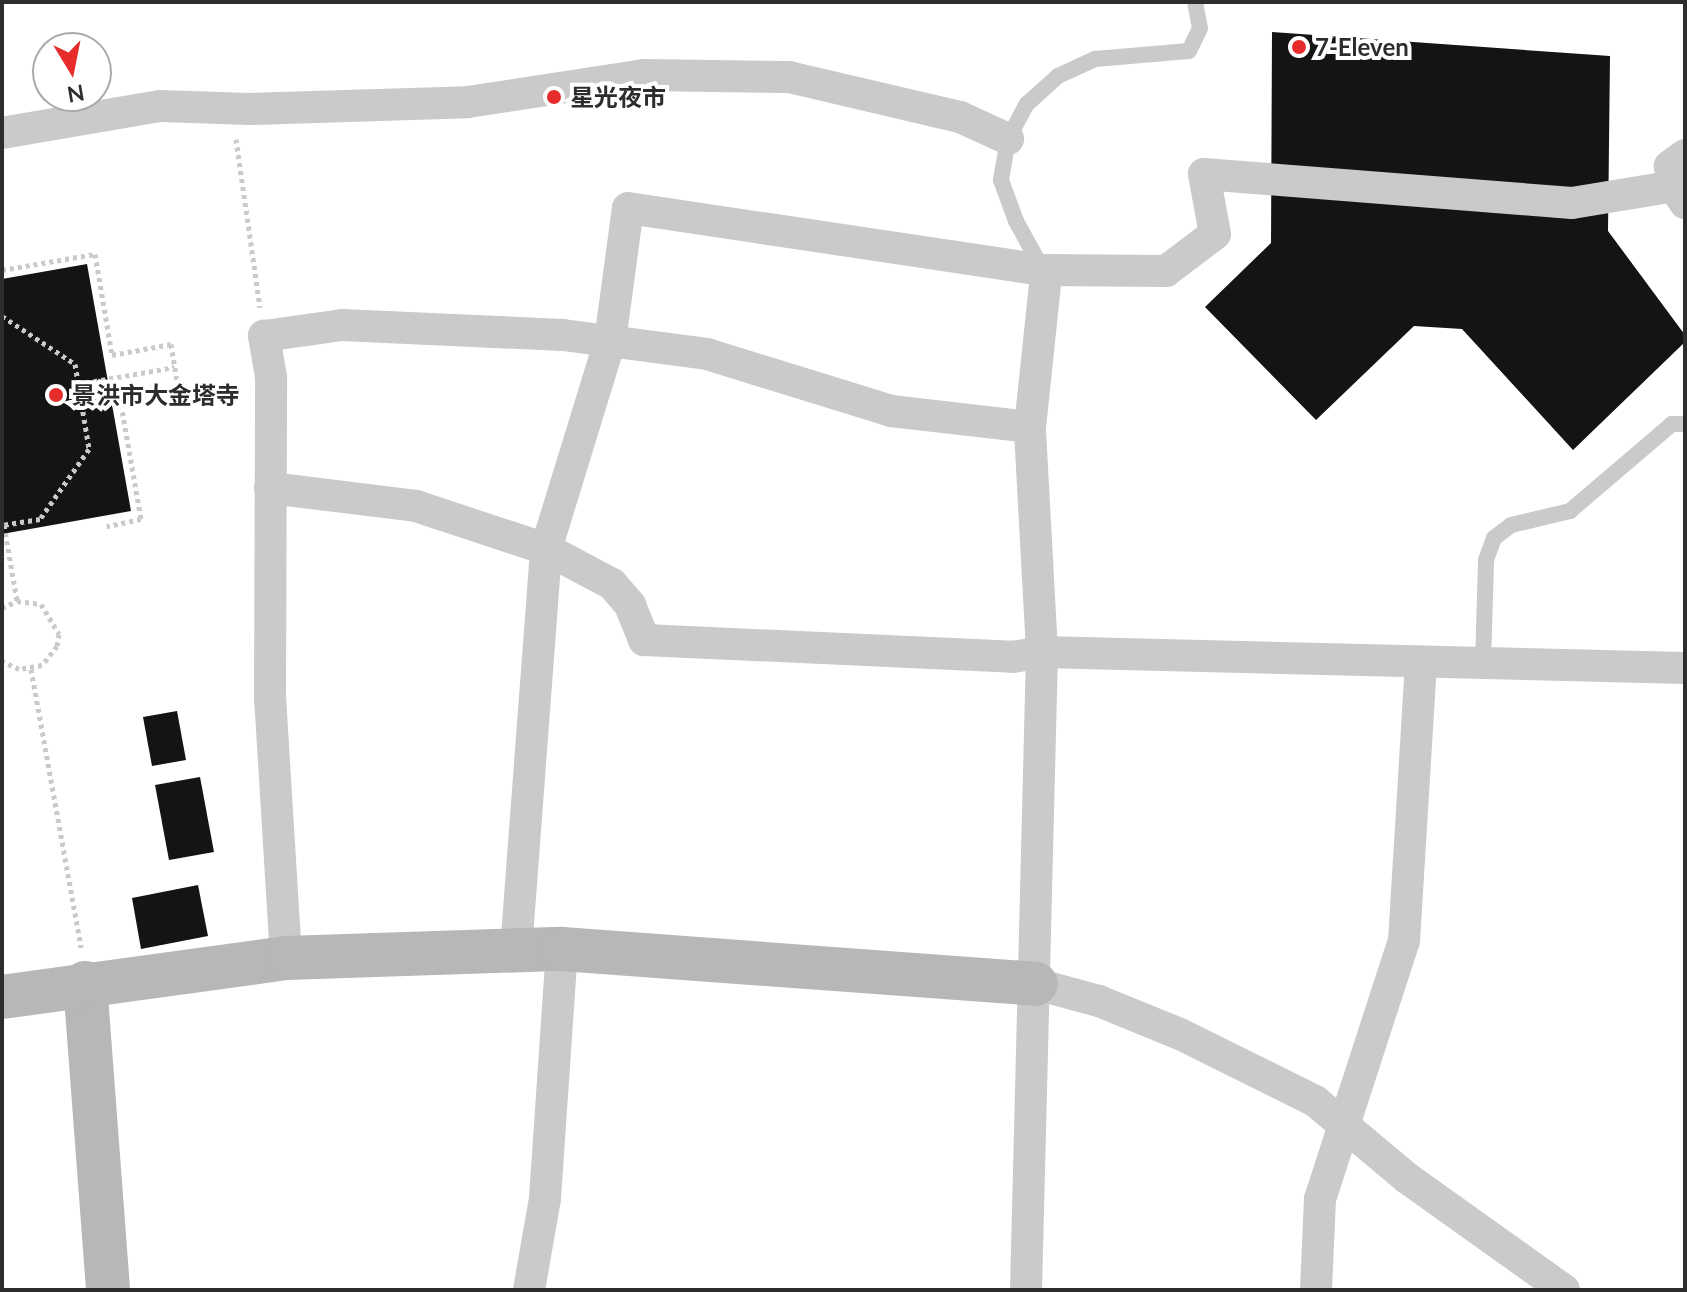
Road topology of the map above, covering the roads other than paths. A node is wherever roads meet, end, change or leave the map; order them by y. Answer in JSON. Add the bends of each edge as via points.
{"nodes":[{"id":1,"x":1195,"y":2,"type":"edge"},
{"id":2,"x":2,"y":133,"type":"edge"},
{"id":3,"x":1008,"y":139,"type":"junction"},
{"id":4,"x":1685,"y":155,"type":"edge"},
{"id":5,"x":1674,"y":195,"type":"edge"},
{"id":6,"x":1045,"y":278,"type":"junction"},
{"id":7,"x":610,"y":341,"type":"junction"},
{"id":8,"x":1685,"y":424,"type":"edge"},
{"id":9,"x":1030,"y":427,"type":"junction"},
{"id":10,"x":270,"y":488,"type":"junction"},
{"id":11,"x":546,"y":549,"type":"junction"},
{"id":12,"x":1042,"y":652,"type":"junction"},
{"id":13,"x":1421,"y":662,"type":"junction"},
{"id":14,"x":1483,"y":663,"type":"junction"},
{"id":15,"x":1685,"y":668,"type":"edge"},
{"id":16,"x":562,"y":949,"type":"junction"},
{"id":17,"x":516,"y":950,"type":"junction"},
{"id":18,"x":286,"y":958,"type":"junction"},
{"id":19,"x":85,"y":983,"type":"junction"},
{"id":20,"x":1036,"y":984,"type":"junction"},
{"id":21,"x":2,"y":997,"type":"edge"},
{"id":22,"x":1347,"y":1128,"type":"junction"},
{"id":23,"x":108,"y":1290,"type":"edge"},
{"id":24,"x":529,"y":1290,"type":"edge"},
{"id":25,"x":1026,"y":1290,"type":"edge"},
{"id":26,"x":1316,"y":1290,"type":"edge"},
{"id":27,"x":1564,"y":1290,"type":"edge"}],
"edges":[{"from":1,"to":3,"type":"lane","via":[[1200,28],[1189,51],[1095,59],[1058,76],[1027,104]]},
{"from":2,"to":3,"type":"street","via":[[160,106],[468,102],[644,75],[789,77],[960,117]]},
{"from":3,"to":6,"type":"lane","via":[[1001,180]]},
{"from":4,"to":5,"type":"street","via":[[1670,166]]},
{"from":5,"to":6,"type":"street","via":[[1572,203],[1204,174],[1215,234],[1166,271]]},
{"from":6,"to":7,"type":"street","via":[[628,208]]},
{"from":6,"to":9,"type":"street"},
{"from":7,"to":9,"type":"street","via":[[707,354],[891,411]]},
{"from":7,"to":10,"type":"street","via":[[342,325],[264,336],[271,377]]},
{"from":7,"to":11,"type":"street"},
{"from":8,"to":14,"type":"lane","via":[[1672,424],[1570,511],[1511,525],[1494,538],[1486,560]]},
{"from":9,"to":12,"type":"street"},
{"from":10,"to":11,"type":"street","via":[[416,506]]},
{"from":10,"to":18,"type":"street","via":[[270,699]]},
{"from":11,"to":12,"type":"street","via":[[612,584],[630,605],[644,640],[1013,657]]},
{"from":11,"to":17,"type":"street"},
{"from":12,"to":13,"type":"street"},
{"from":12,"to":20,"type":"street"},
{"from":13,"to":14,"type":"street"},
{"from":13,"to":22,"type":"street","via":[[1404,941]]},
{"from":14,"to":15,"type":"street"},
{"from":16,"to":17,"type":"street"},
{"from":16,"to":20,"type":"street"},
{"from":16,"to":24,"type":"street","via":[[545,1198]]},
{"from":17,"to":18,"type":"street"},
{"from":18,"to":19,"type":"street"},
{"from":19,"to":21,"type":"street"},
{"from":19,"to":23,"type":"street"},
{"from":20,"to":22,"type":"street","via":[[1099,1001],[1180,1034],[1315,1101]]},
{"from":20,"to":25,"type":"street"},
{"from":22,"to":26,"type":"street","via":[[1320,1199]]},
{"from":22,"to":27,"type":"street","via":[[1407,1178]]}]}
